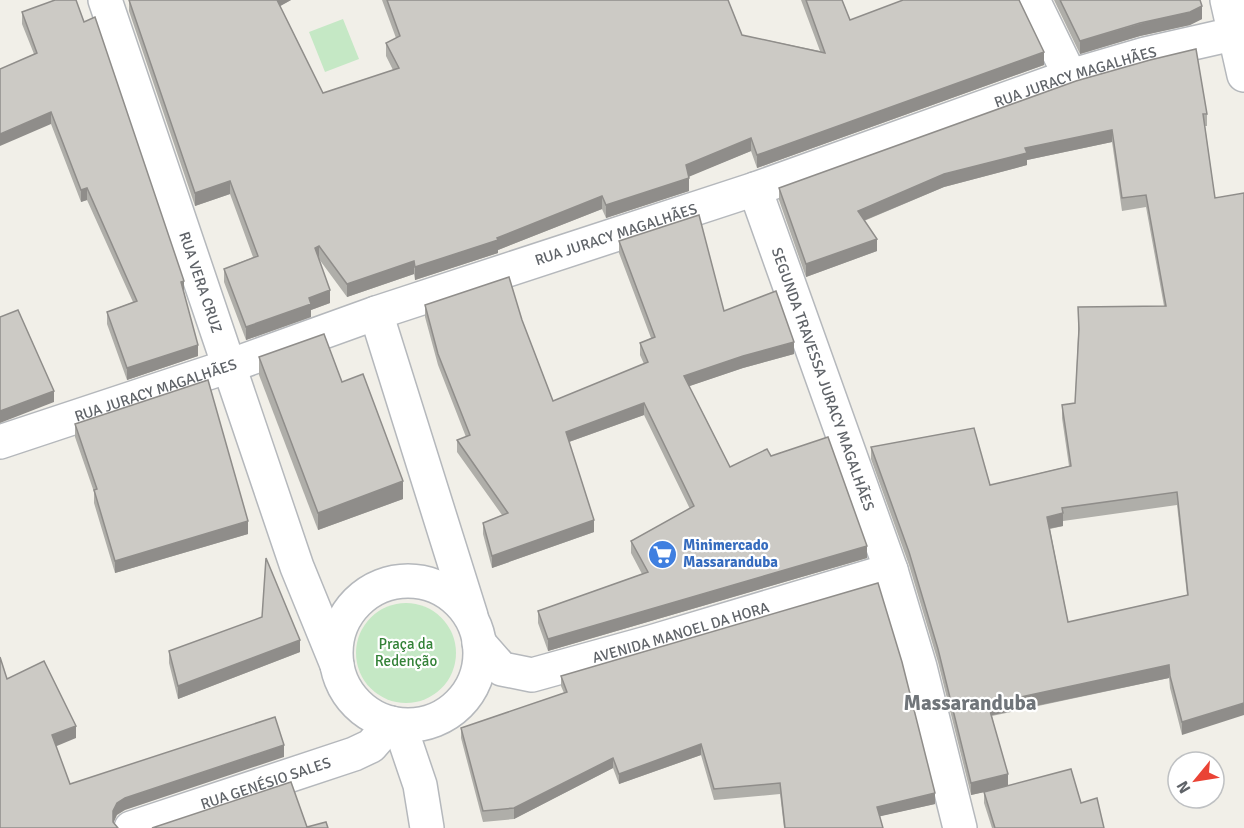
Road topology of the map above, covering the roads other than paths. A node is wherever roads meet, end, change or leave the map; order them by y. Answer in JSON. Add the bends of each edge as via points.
{"nodes":[{"id":1,"x":105,"y":0,"type":"edge"},
{"id":2,"x":1033,"y":0,"type":"edge"},
{"id":3,"x":1227,"y":0,"type":"edge"},
{"id":4,"x":1233,"y":34,"type":"junction"},
{"id":5,"x":1244,"y":75,"type":"edge"},
{"id":6,"x":1070,"y":76,"type":"junction"},
{"id":7,"x":755,"y":189,"type":"junction"},
{"id":8,"x":376,"y":313,"type":"junction"},
{"id":9,"x":229,"y":366,"type":"junction"},
{"id":10,"x":0,"y":442,"type":"edge"},
{"id":11,"x":891,"y":570,"type":"junction"},
{"id":12,"x":477,"y":634,"type":"junction"},
{"id":13,"x":337,"y":665,"type":"junction"},
{"id":14,"x":437,"y":718,"type":"junction"},
{"id":15,"x":395,"y":725,"type":"junction"},
{"id":16,"x":420,"y":785,"type":"junction"},
{"id":17,"x":131,"y":828,"type":"edge"},
{"id":18,"x":427,"y":828,"type":"edge"},
{"id":19,"x":960,"y":828,"type":"edge"}],
"edges":[{"from":1,"to":9,"type":"street","name":"RUA VERA CRUZ"},
{"from":2,"to":6,"type":"street"},
{"from":3,"to":4,"type":"street"},
{"from":4,"to":5,"type":"street"},
{"from":4,"to":6,"type":"street","name":"RUA JURACY MAGALHÃES"},
{"from":6,"to":7,"type":"street","name":"RUA JURACY MAGALHÃES"},
{"from":7,"to":8,"type":"street","name":"RUA JURACY MAGALHÃES"},
{"from":7,"to":11,"type":"street","name":"SEGUNDA TRAVESSA JURACY MAGALHÃES"},
{"from":8,"to":9,"type":"street","name":"RUA JURACY MAGALHÃES"},
{"from":8,"to":12,"type":"street"},
{"from":9,"to":10,"type":"street","name":"RUA JURACY MAGALHÃES"},
{"from":9,"to":13,"type":"street","name":"RUA VERA CRUZ","via":[[297,567]]},
{"from":11,"to":12,"type":"street","name":"AVENIDA MANOEL DA HORA","via":[[532,675],[502,669]]},
{"from":11,"to":19,"type":"street","name":"SEGUNDA TRAVESSA JURACY MAGALHÃES","via":[[921,667]]},
{"from":12,"to":13,"type":"street","via":[[461,604],[439,588],[414,580],[388,582],[364,594],[346,614],[337,639]]},
{"from":12,"to":14,"type":"street","via":[[479,666],[471,688],[457,706]]},
{"from":13,"to":15,"type":"street","via":[[345,688],[360,706]]},
{"from":14,"to":15,"type":"street","via":[[419,725]]},
{"from":14,"to":16,"type":"street"},
{"from":15,"to":16,"type":"street"},
{"from":15,"to":17,"type":"street","name":"RUA GENÉSIO SALES","via":[[371,746],[354,754]]},
{"from":16,"to":18,"type":"street"}]}
